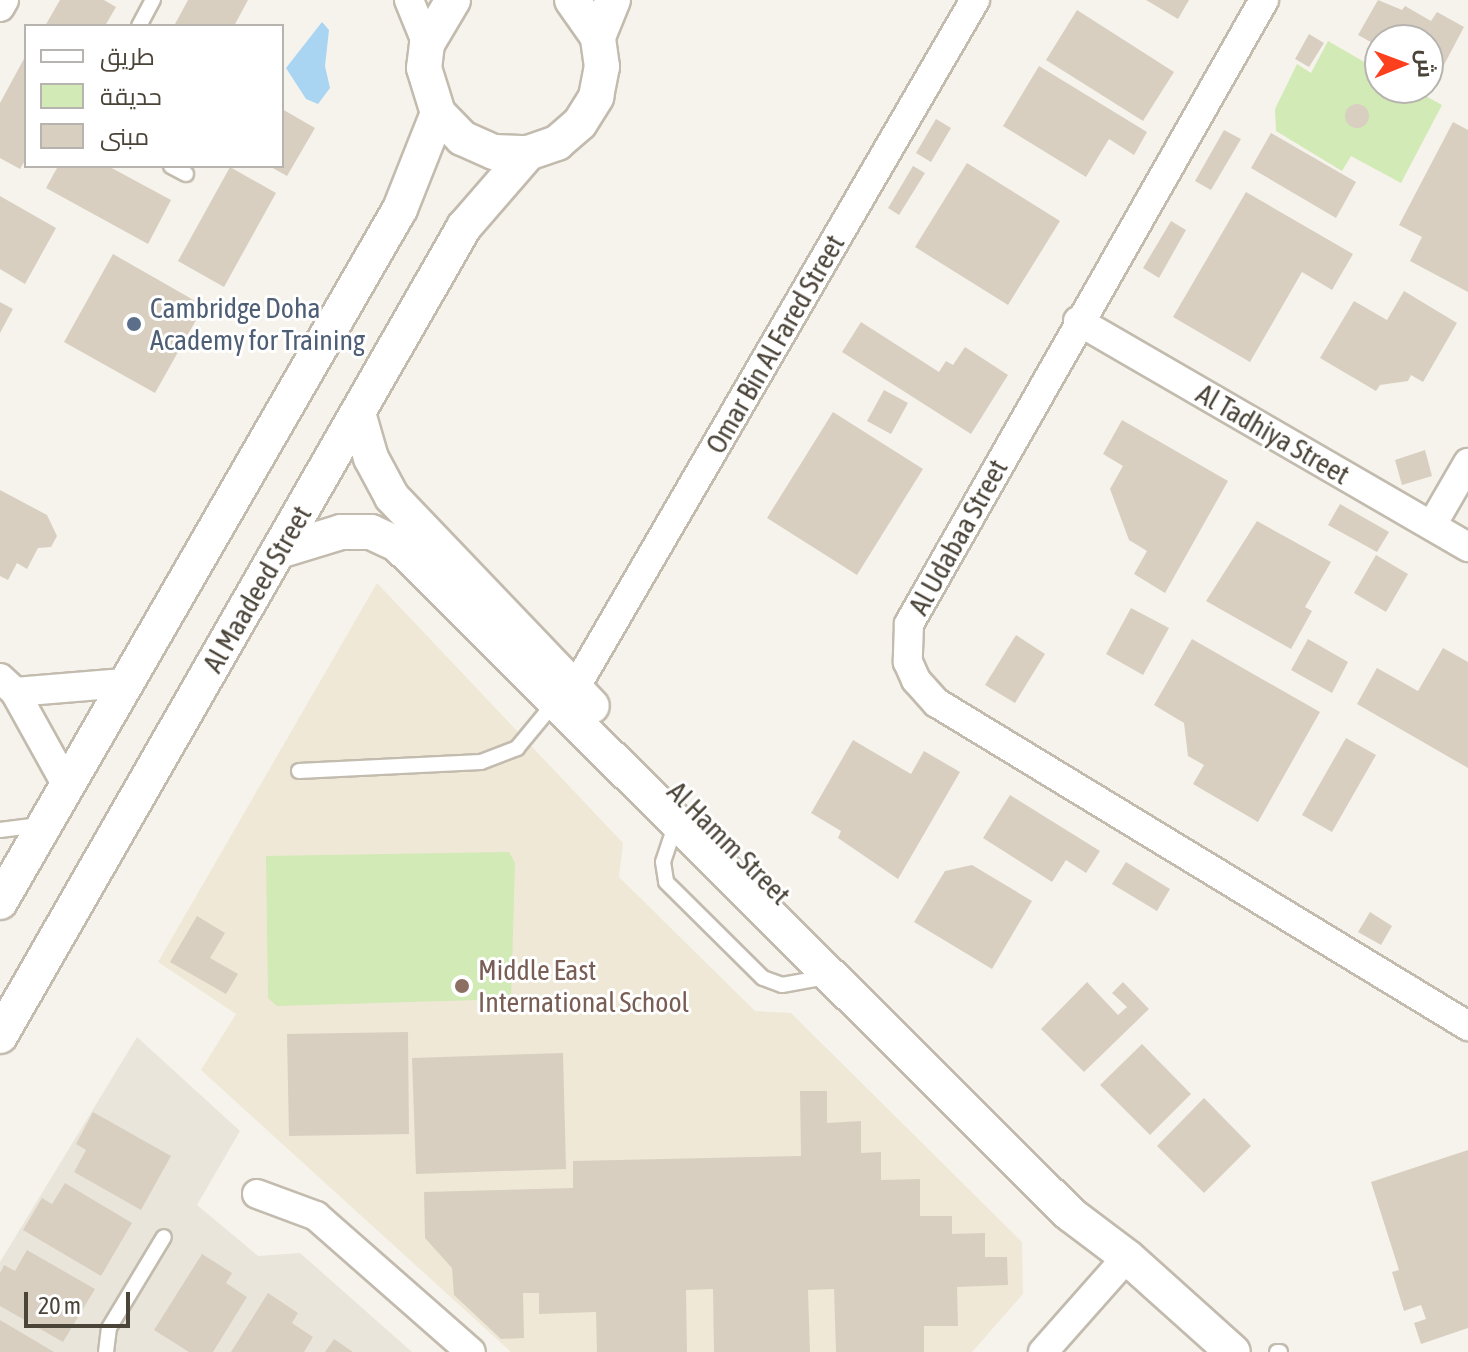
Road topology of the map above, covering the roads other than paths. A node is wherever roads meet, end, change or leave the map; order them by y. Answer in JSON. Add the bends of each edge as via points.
{"nodes":[{"id":1,"x":4,"y":0,"type":"edge"},
{"id":2,"x":153,"y":0,"type":"edge"},
{"id":3,"x":409,"y":0,"type":"edge"},
{"id":4,"x":453,"y":0,"type":"edge"},
{"id":5,"x":572,"y":0,"type":"edge"},
{"id":6,"x":613,"y":0,"type":"edge"},
{"id":7,"x":975,"y":0,"type":"edge"},
{"id":8,"x":1264,"y":0,"type":"edge"},
{"id":9,"x":0,"y":7,"type":"edge"},
{"id":10,"x":140,"y":24,"type":"edge"},
{"id":11,"x":598,"y":37,"type":"junction"},
{"id":12,"x":427,"y":44,"type":"junction"},
{"id":13,"x":438,"y":113,"type":"junction"},
{"id":14,"x":528,"y":153,"type":"junction"},
{"id":15,"x":175,"y":168,"type":"edge"},
{"id":16,"x":186,"y":174,"type":"dead end"},
{"id":17,"x":1078,"y":321,"type":"junction"},
{"id":18,"x":358,"y":413,"type":"junction"},
{"id":19,"x":1468,"y":463,"type":"edge"},
{"id":20,"x":1432,"y":525,"type":"junction"},
{"id":21,"x":1468,"y":547,"type":"edge"},
{"id":22,"x":279,"y":551,"type":"junction"},
{"id":23,"x":124,"y":683,"type":"junction"},
{"id":24,"x":8,"y":685,"type":"edge"},
{"id":25,"x":565,"y":695,"type":"junction"},
{"id":26,"x":299,"y":771,"type":"dead end"},
{"id":27,"x":67,"y":786,"type":"junction"},
{"id":28,"x":676,"y":823,"type":"junction"},
{"id":29,"x":44,"y":825,"type":"junction"},
{"id":30,"x":0,"y":830,"type":"edge"},
{"id":31,"x":0,"y":902,"type":"edge"},
{"id":32,"x":831,"y":976,"type":"junction"},
{"id":33,"x":1468,"y":1026,"type":"edge"},
{"id":34,"x":0,"y":1036,"type":"edge"},
{"id":35,"x":257,"y":1194,"type":"dead end"},
{"id":36,"x":164,"y":1237,"type":"dead end"},
{"id":37,"x":1127,"y":1257,"type":"junction"},
{"id":38,"x":106,"y":1352,"type":"edge"},
{"id":39,"x":471,"y":1352,"type":"edge"},
{"id":40,"x":1043,"y":1352,"type":"edge"},
{"id":41,"x":1233,"y":1352,"type":"edge"}],
"edges":[{"from":1,"to":9,"type":"street"},
{"from":2,"to":10,"type":"lane"},
{"from":3,"to":12,"type":"street"},
{"from":4,"to":12,"type":"street"},
{"from":5,"to":11,"type":"street"},
{"from":6,"to":11,"type":"street"},
{"from":7,"to":25,"type":"street","name":"Omar Bin Al Fared Street"},
{"from":8,"to":17,"type":"street","name":"Al Udabaa Street"},
{"from":11,"to":14,"type":"street","via":[[602,67],[596,97],[569,133]]},
{"from":12,"to":13,"type":"street","via":[[424,68]]},
{"from":13,"to":14,"type":"street","via":[[472,143],[494,152]]},
{"from":13,"to":23,"type":"street","via":[[400,209]]},
{"from":14,"to":18,"type":"street","name":"Al Maadeed Street","via":[[464,227]]},
{"from":15,"to":16,"type":"lane"},
{"from":17,"to":20,"type":"street","name":"Al Tadhiya Street"},
{"from":17,"to":33,"type":"street","name":"Al Udabaa Street","via":[[909,624],[908,662],[916,680],[937,703]]},
{"from":18,"to":22,"type":"street","name":"Al Maadeed Street"},
{"from":18,"to":25,"type":"street","name":"Al Hamm Street","via":[[371,458],[392,497]]},
{"from":19,"to":20,"type":"street"},
{"from":20,"to":21,"type":"street","name":"Al Tadhiya Street"},
{"from":22,"to":25,"type":"street","name":"Al Hamm Street","via":[[341,532],[371,532],[397,544]]},
{"from":22,"to":34,"type":"street","name":"Al Maadeed Street"},
{"from":23,"to":24,"type":"street"},
{"from":23,"to":27,"type":"street"},
{"from":24,"to":27,"type":"street"},
{"from":25,"to":26,"type":"lane","via":[[517,748],[481,762]]},
{"from":25,"to":28,"type":"street","name":"Al Hamm Street"},
{"from":25,"to":37,"type":"street","name":"Al Hamm Street","via":[[1090,1207]]},
{"from":27,"to":29,"type":"street"},
{"from":28,"to":32,"type":"street","name":"Al Hamm Street"},
{"from":28,"to":32,"type":"lane","via":[[663,862],[666,882],[752,968],[782,985]]},
{"from":29,"to":30,"type":"lane"},
{"from":29,"to":31,"type":"street"},
{"from":32,"to":37,"type":"street","name":"Al Hamm Street","via":[[1070,1214]]},
{"from":35,"to":39,"type":"street","via":[[316,1216]]},
{"from":36,"to":38,"type":"lane","via":[[109,1328]]},
{"from":37,"to":40,"type":"street"},
{"from":37,"to":41,"type":"street","name":"Al Hamm Street"}]}
